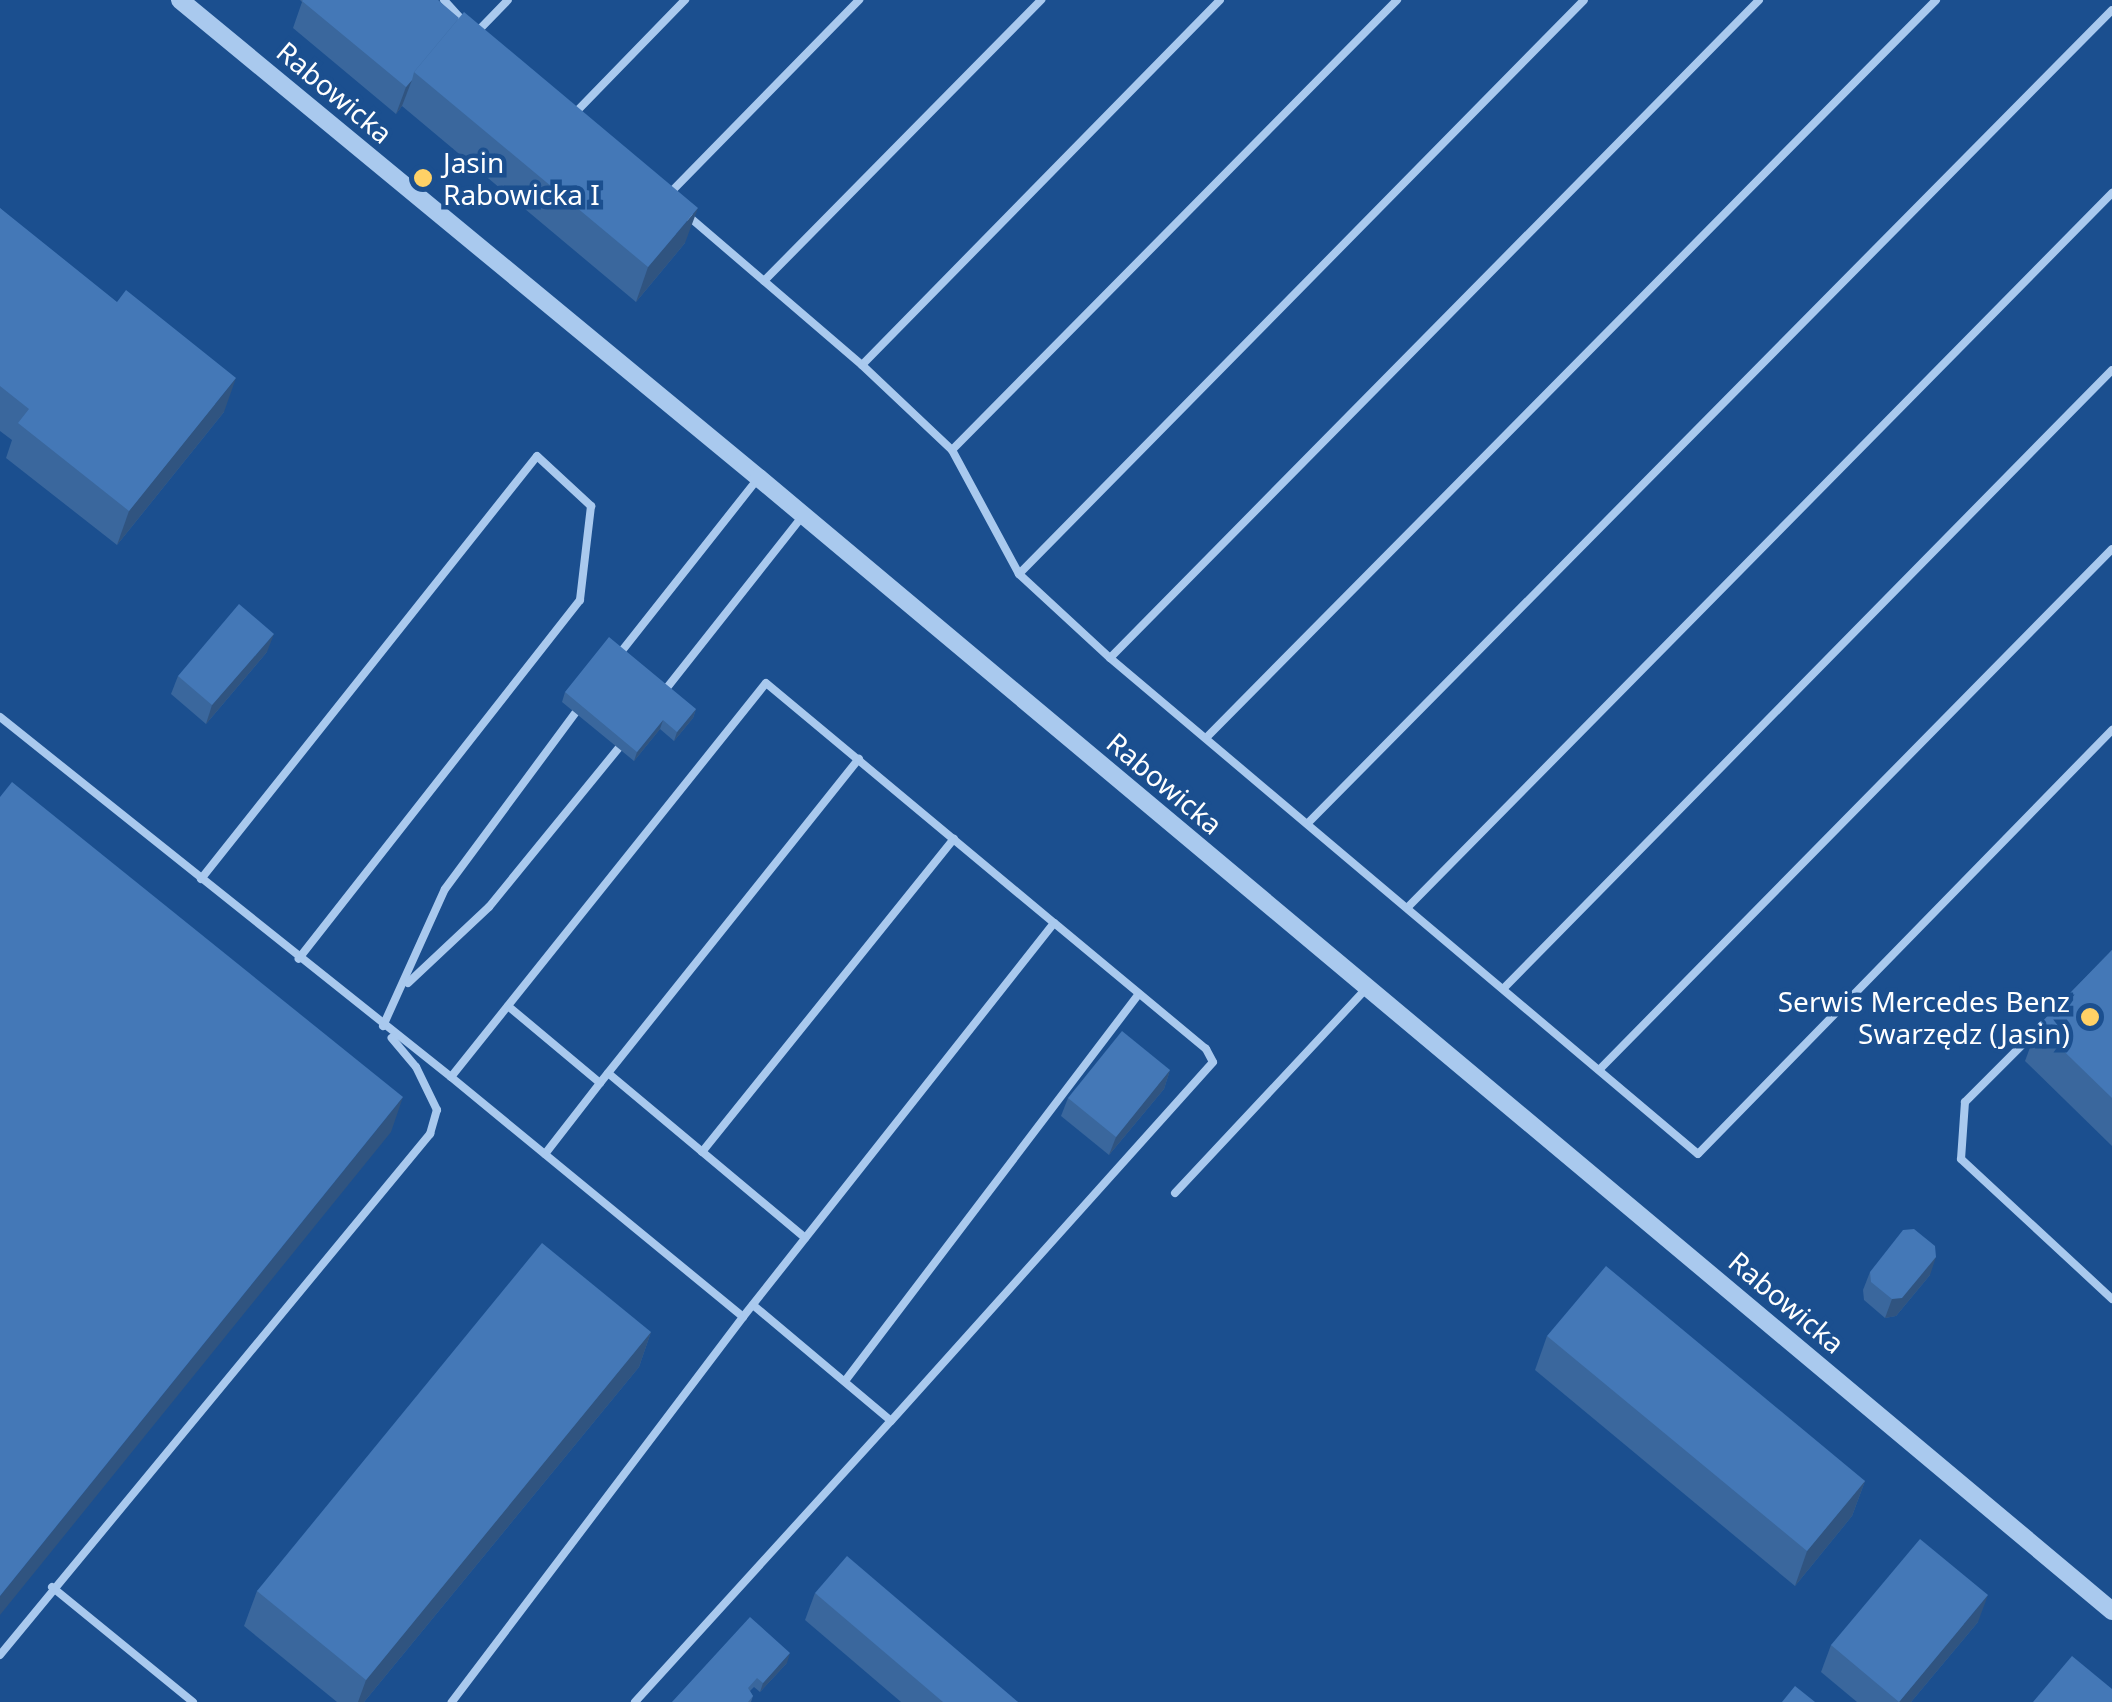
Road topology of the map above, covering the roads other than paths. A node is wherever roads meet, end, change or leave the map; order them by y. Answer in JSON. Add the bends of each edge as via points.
{"nodes":[{"id":1,"x":180,"y":0,"type":"edge"},
{"id":2,"x":444,"y":0,"type":"edge"},
{"id":3,"x":508,"y":0,"type":"edge"},
{"id":4,"x":686,"y":0,"type":"edge"},
{"id":5,"x":859,"y":0,"type":"edge"},
{"id":6,"x":1041,"y":0,"type":"edge"},
{"id":7,"x":1220,"y":0,"type":"edge"},
{"id":8,"x":1396,"y":0,"type":"edge"},
{"id":9,"x":1584,"y":0,"type":"edge"},
{"id":10,"x":1759,"y":0,"type":"edge"},
{"id":11,"x":1936,"y":0,"type":"edge"},
{"id":12,"x":2112,"y":10,"type":"edge"},
{"id":13,"x":475,"y":34,"type":"junction"},
{"id":14,"x":489,"y":46,"type":"edge"},
{"id":15,"x":558,"y":105,"type":"edge"},
{"id":16,"x":572,"y":117,"type":"junction"},
{"id":17,"x":586,"y":128,"type":"edge"},
{"id":18,"x":652,"y":185,"type":"edge"},
{"id":19,"x":2112,"y":193,"type":"edge"},
{"id":20,"x":666,"y":197,"type":"junction"},
{"id":21,"x":764,"y":280,"type":"junction"},
{"id":22,"x":862,"y":365,"type":"junction"},
{"id":23,"x":2112,"y":370,"type":"edge"},
{"id":24,"x":952,"y":450,"type":"junction"},
{"id":25,"x":759,"y":478,"type":"junction"},
{"id":26,"x":802,"y":516,"type":"junction"},
{"id":27,"x":2112,"y":550,"type":"edge"},
{"id":28,"x":1019,"y":574,"type":"junction"},
{"id":29,"x":1110,"y":658,"type":"junction"},
{"id":30,"x":613,"y":662,"type":"edge"},
{"id":31,"x":656,"y":702,"type":"edge"},
{"id":32,"x":581,"y":705,"type":"edge"},
{"id":33,"x":0,"y":716,"type":"edge"},
{"id":34,"x":637,"y":726,"type":"edge"},
{"id":35,"x":2112,"y":730,"type":"edge"},
{"id":36,"x":1206,"y":738,"type":"junction"},
{"id":37,"x":858,"y":760,"type":"junction"},
{"id":38,"x":1308,"y":823,"type":"junction"},
{"id":39,"x":954,"y":839,"type":"junction"},
{"id":40,"x":201,"y":879,"type":"junction"},
{"id":41,"x":1408,"y":907,"type":"junction"},
{"id":42,"x":1054,"y":922,"type":"junction"},
{"id":43,"x":300,"y":959,"type":"junction"},
{"id":44,"x":405,"y":986,"type":"junction"},
{"id":45,"x":1368,"y":987,"type":"junction"},
{"id":46,"x":1502,"y":989,"type":"junction"},
{"id":47,"x":1140,"y":994,"type":"junction"},
{"id":48,"x":508,"y":1006,"type":"junction"},
{"id":49,"x":2045,"y":1021,"type":"edge"},
{"id":50,"x":383,"y":1026,"type":"junction"},
{"id":51,"x":1599,"y":1070,"type":"junction"},
{"id":52,"x":608,"y":1073,"type":"junction"},
{"id":53,"x":451,"y":1077,"type":"junction"},
{"id":54,"x":600,"y":1083,"type":"junction"},
{"id":55,"x":702,"y":1152,"type":"junction"},
{"id":56,"x":544,"y":1154,"type":"junction"},
{"id":57,"x":1176,"y":1193,"type":"dead end"},
{"id":58,"x":805,"y":1238,"type":"junction"},
{"id":59,"x":2112,"y":1299,"type":"edge"},
{"id":60,"x":753,"y":1305,"type":"junction"},
{"id":61,"x":743,"y":1317,"type":"junction"},
{"id":62,"x":845,"y":1381,"type":"junction"},
{"id":63,"x":891,"y":1420,"type":"junction"},
{"id":64,"x":52,"y":1587,"type":"junction"},
{"id":65,"x":2112,"y":1612,"type":"edge"},
{"id":66,"x":0,"y":1655,"type":"edge"},
{"id":67,"x":194,"y":1702,"type":"edge"},
{"id":68,"x":452,"y":1702,"type":"edge"},
{"id":69,"x":635,"y":1702,"type":"edge"}],
"edges":[{"from":1,"to":25,"type":"street","name":"Rabowicka"},
{"from":2,"to":13,"type":"lane"},
{"from":3,"to":13,"type":"lane"},
{"from":4,"to":16,"type":"lane"},
{"from":5,"to":20,"type":"lane"},
{"from":6,"to":21,"type":"lane"},
{"from":7,"to":22,"type":"lane"},
{"from":8,"to":24,"type":"lane"},
{"from":9,"to":28,"type":"lane"},
{"from":10,"to":29,"type":"lane"},
{"from":11,"to":36,"type":"lane"},
{"from":12,"to":38,"type":"lane"},
{"from":13,"to":14,"type":"lane"},
{"from":15,"to":16,"type":"lane"},
{"from":16,"to":17,"type":"lane"},
{"from":18,"to":20,"type":"lane"},
{"from":19,"to":41,"type":"lane"},
{"from":20,"to":21,"type":"lane"},
{"from":21,"to":22,"type":"lane"},
{"from":22,"to":24,"type":"lane"},
{"from":23,"to":46,"type":"lane"},
{"from":24,"to":28,"type":"lane"},
{"from":25,"to":26,"type":"street","name":"Rabowicka"},
{"from":25,"to":30,"type":"lane"},
{"from":26,"to":31,"type":"lane"},
{"from":26,"to":45,"type":"street","name":"Rabowicka"},
{"from":27,"to":51,"type":"lane"},
{"from":28,"to":29,"type":"lane"},
{"from":29,"to":36,"type":"lane"},
{"from":32,"to":44,"type":"lane","via":[[445,890]]},
{"from":33,"to":40,"type":"lane"},
{"from":34,"to":44,"type":"lane","via":[[489,906]]},
{"from":35,"to":51,"type":"lane","via":[[1698,1154]]},
{"from":36,"to":38,"type":"lane"},
{"from":37,"to":39,"type":"lane"},
{"from":37,"to":48,"type":"lane","via":[[766,682]]},
{"from":37,"to":52,"type":"lane"},
{"from":38,"to":41,"type":"lane"},
{"from":39,"to":42,"type":"lane"},
{"from":39,"to":55,"type":"lane"},
{"from":40,"to":43,"type":"lane"},
{"from":40,"to":43,"type":"lane","via":[[537,456],[591,506],[580,600]]},
{"from":41,"to":46,"type":"lane"},
{"from":42,"to":47,"type":"lane"},
{"from":42,"to":58,"type":"lane"},
{"from":43,"to":50,"type":"lane"},
{"from":44,"to":50,"type":"lane"},
{"from":45,"to":57,"type":"lane"},
{"from":45,"to":65,"type":"street","name":"Rabowicka"},
{"from":46,"to":51,"type":"lane"},
{"from":47,"to":62,"type":"lane"},
{"from":47,"to":63,"type":"lane","via":[[1213,1062]]},
{"from":48,"to":53,"type":"lane"},
{"from":48,"to":54,"type":"lane"},
{"from":49,"to":59,"type":"lane","via":[[1965,1102],[1961,1159]]},
{"from":50,"to":53,"type":"lane"},
{"from":50,"to":64,"type":"lane","via":[[416,1068],[437,1110],[430,1134]]},
{"from":52,"to":54,"type":"lane"},
{"from":52,"to":55,"type":"lane"},
{"from":53,"to":56,"type":"lane"},
{"from":54,"to":56,"type":"lane"},
{"from":55,"to":58,"type":"lane"},
{"from":56,"to":61,"type":"lane"},
{"from":58,"to":60,"type":"lane"},
{"from":60,"to":61,"type":"lane"},
{"from":60,"to":62,"type":"lane"},
{"from":61,"to":68,"type":"lane"},
{"from":62,"to":63,"type":"lane"},
{"from":63,"to":69,"type":"lane"},
{"from":64,"to":66,"type":"lane"},
{"from":64,"to":67,"type":"lane"}]}
